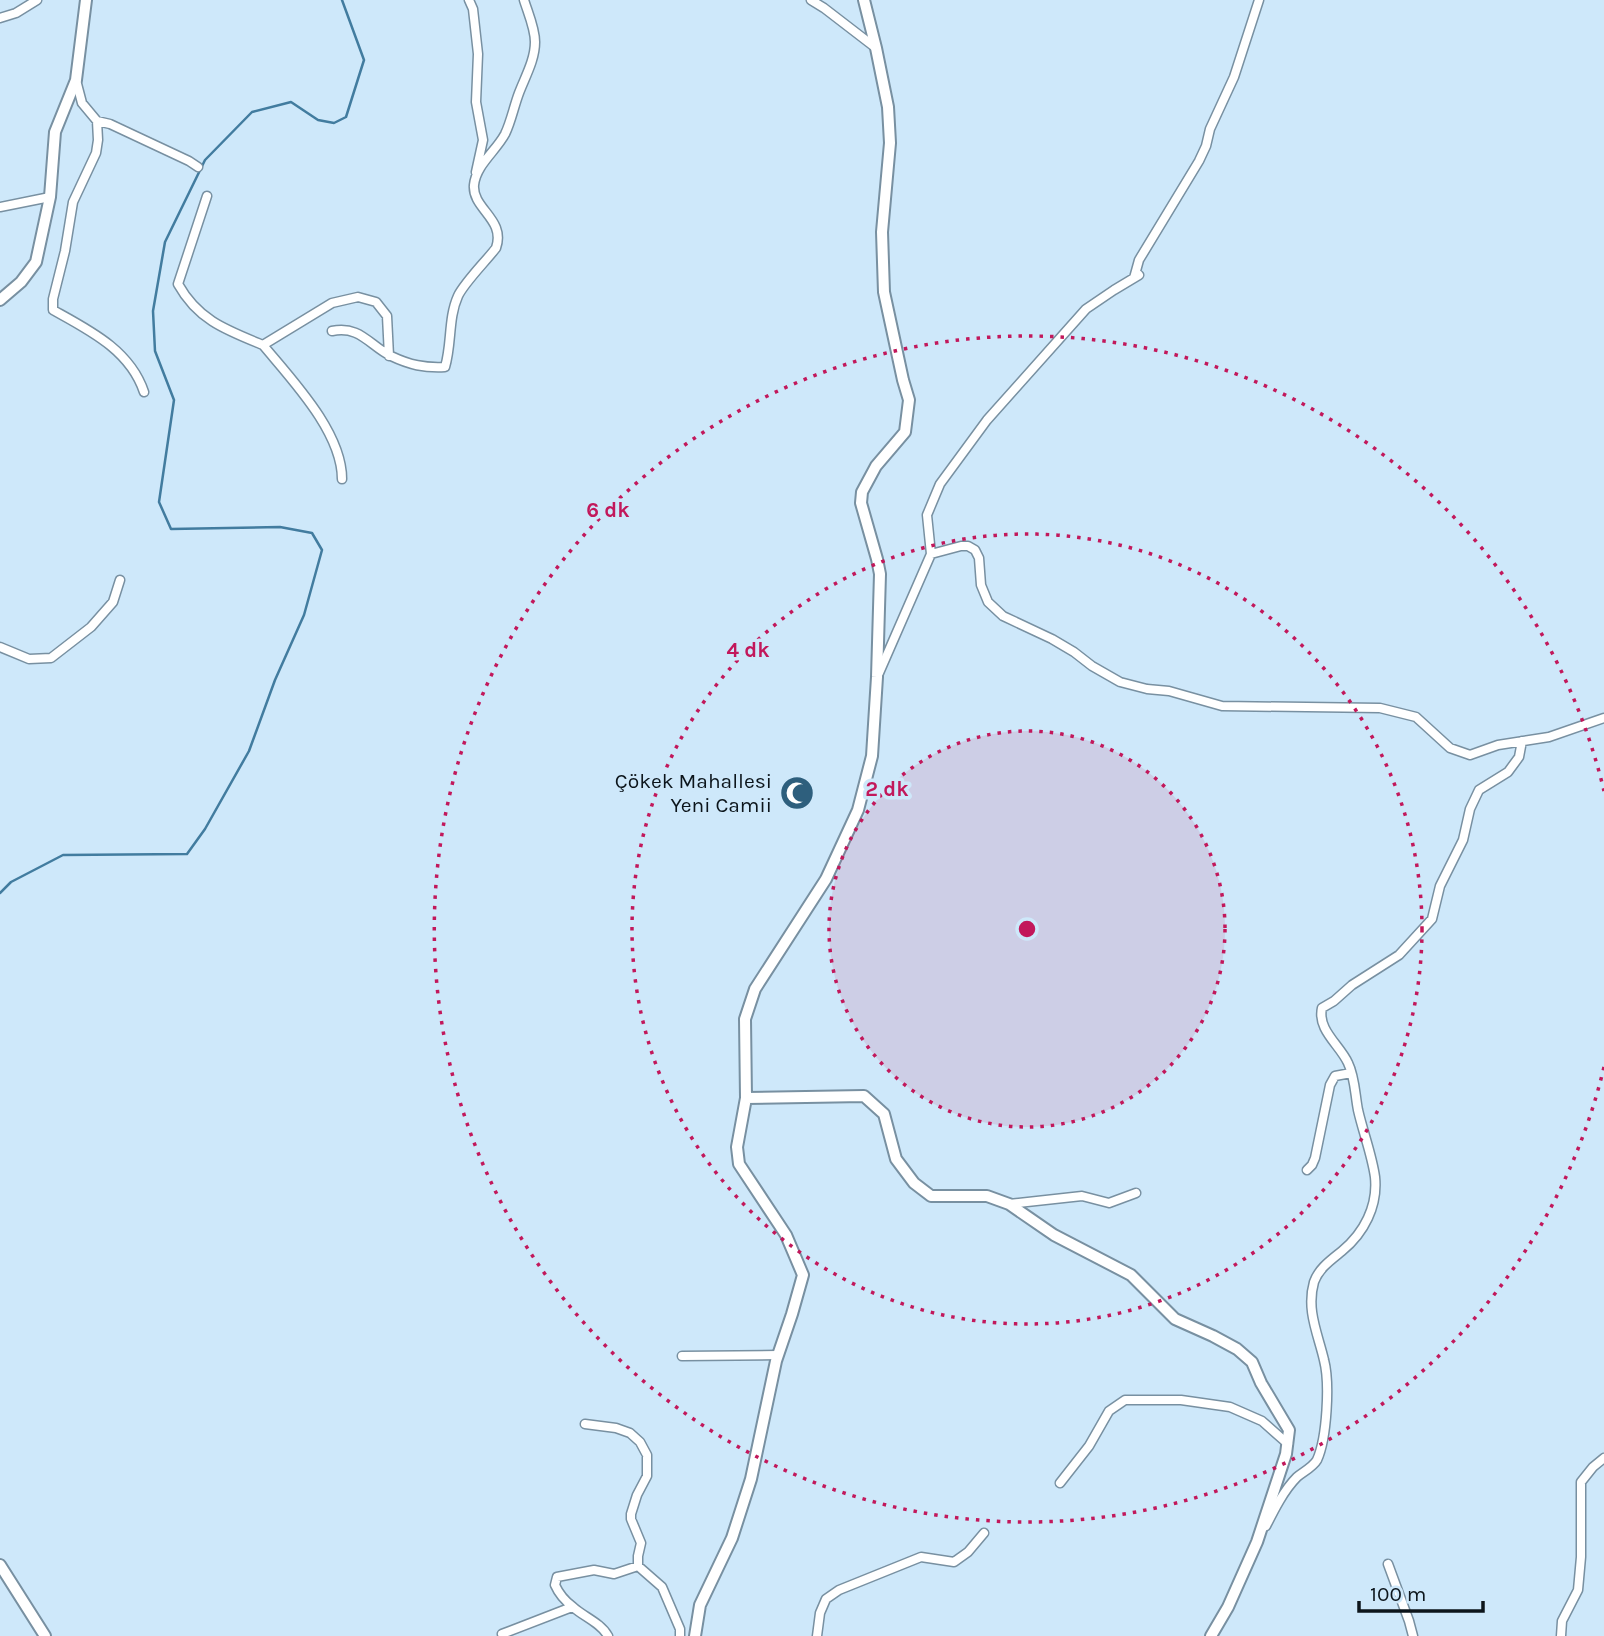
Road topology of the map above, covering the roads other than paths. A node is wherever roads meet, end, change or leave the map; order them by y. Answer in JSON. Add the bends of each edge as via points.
{"nodes":[{"id":1,"x":37,"y":0,"type":"edge"},
{"id":2,"x":86,"y":0,"type":"edge"},
{"id":3,"x":469,"y":0,"type":"edge"},
{"id":4,"x":524,"y":0,"type":"edge"},
{"id":5,"x":810,"y":0,"type":"edge"},
{"id":6,"x":864,"y":0,"type":"edge"},
{"id":7,"x":1259,"y":0,"type":"edge"},
{"id":8,"x":0,"y":18,"type":"edge"},
{"id":9,"x":876,"y":48,"type":"junction"},
{"id":10,"x":76,"y":80,"type":"junction"},
{"id":11,"x":97,"y":121,"type":"junction"},
{"id":12,"x":198,"y":167,"type":"dead end"},
{"id":13,"x":477,"y":175,"type":"junction"},
{"id":14,"x":207,"y":196,"type":"dead end"},
{"id":15,"x":50,"y":197,"type":"junction"},
{"id":16,"x":0,"y":208,"type":"edge"},
{"id":17,"x":0,"y":300,"type":"edge"},
{"id":18,"x":332,"y":331,"type":"dead end"},
{"id":19,"x":263,"y":345,"type":"junction"},
{"id":20,"x":389,"y":356,"type":"junction"},
{"id":21,"x":145,"y":392,"type":"dead end"},
{"id":22,"x":342,"y":479,"type":"dead end"},
{"id":23,"x":931,"y":554,"type":"junction"},
{"id":24,"x":120,"y":580,"type":"dead end"},
{"id":25,"x":0,"y":647,"type":"edge"},
{"id":26,"x":877,"y":677,"type":"junction"},
{"id":27,"x":1604,"y":718,"type":"edge"},
{"id":28,"x":1522,"y":741,"type":"junction"},
{"id":29,"x":1351,"y":1073,"type":"junction"},
{"id":30,"x":746,"y":1098,"type":"junction"},
{"id":31,"x":1307,"y":1170,"type":"dead end"},
{"id":32,"x":1136,"y":1193,"type":"dead end"},
{"id":33,"x":1009,"y":1203,"type":"junction"},
{"id":34,"x":778,"y":1355,"type":"junction"},
{"id":35,"x":682,"y":1356,"type":"dead end"},
{"id":36,"x":585,"y":1424,"type":"dead end"},
{"id":37,"x":1287,"y":1444,"type":"junction"},
{"id":38,"x":1604,"y":1458,"type":"edge"},
{"id":39,"x":1060,"y":1483,"type":"dead end"},
{"id":40,"x":984,"y":1533,"type":"dead end"},
{"id":41,"x":1258,"y":1541,"type":"junction"},
{"id":42,"x":1388,"y":1564,"type":"dead end"},
{"id":43,"x":0,"y":1565,"type":"edge"},
{"id":44,"x":638,"y":1566,"type":"junction"},
{"id":45,"x":14,"y":1586,"type":"junction"},
{"id":46,"x":0,"y":1587,"type":"edge"},
{"id":47,"x":572,"y":1607,"type":"junction"},
{"id":48,"x":502,"y":1634,"type":"dead end"},
{"id":49,"x":45,"y":1636,"type":"edge"},
{"id":50,"x":608,"y":1636,"type":"edge"},
{"id":51,"x":680,"y":1636,"type":"edge"},
{"id":52,"x":695,"y":1636,"type":"edge"},
{"id":53,"x":817,"y":1636,"type":"edge"},
{"id":54,"x":1211,"y":1636,"type":"edge"},
{"id":55,"x":1413,"y":1636,"type":"edge"},
{"id":56,"x":1561,"y":1636,"type":"edge"}],
"edges":[{"from":1,"to":8,"type":"street"},
{"from":2,"to":10,"type":"street"},
{"from":3,"to":13,"type":"street","via":[[478,54],[476,102],[484,140]]},
{"from":4,"to":13,"type":"street","via":[[536,39],[531,64],[505,134]]},
{"from":5,"to":9,"type":"street"},
{"from":6,"to":9,"type":"street"},
{"from":7,"to":23,"type":"street","via":[[1206,146],[1139,260],[1137,276],[1086,309],[963,452],[940,484],[927,515]]},
{"from":9,"to":26,"type":"street","via":[[890,143],[882,232],[884,292],[909,400],[905,432],[876,466],[862,492],[880,573]]},
{"from":10,"to":11,"type":"street","via":[[82,103]]},
{"from":10,"to":15,"type":"street","via":[[55,132]]},
{"from":11,"to":12,"type":"street"},
{"from":11,"to":21,"type":"street","via":[[96,153],[73,202],[53,310],[122,356]]},
{"from":13,"to":20,"type":"street","via":[[476,197],[492,219],[499,240],[459,295],[444,367],[426,368]]},
{"from":14,"to":19,"type":"street","via":[[178,284],[206,318]]},
{"from":15,"to":16,"type":"street"},
{"from":15,"to":17,"type":"street","via":[[36,262]]},
{"from":18,"to":20,"type":"street","via":[[360,334]]},
{"from":19,"to":20,"type":"street","via":[[332,303],[358,297],[376,302],[387,316]]},
{"from":19,"to":22,"type":"street","via":[[318,413],[342,466]]},
{"from":23,"to":26,"type":"street"},
{"from":23,"to":28,"type":"street","via":[[961,546],[975,550],[988,602],[1003,616],[1052,639],[1120,682],[1222,706],[1380,708],[1416,717],[1450,748],[1469,754]]},
{"from":24,"to":25,"type":"street","via":[[106,611],[51,658],[29,659]]},
{"from":26,"to":30,"type":"street","via":[[872,756],[859,810],[826,879],[755,989],[745,1019]]},
{"from":27,"to":28,"type":"street"},
{"from":28,"to":29,"type":"street","via":[[1519,757],[1508,772],[1479,790],[1463,840],[1440,886],[1432,919],[1399,955],[1322,1008],[1325,1029]]},
{"from":29,"to":31,"type":"street","via":[[1335,1076],[1330,1085],[1315,1157]]},
{"from":29,"to":41,"type":"street","via":[[1375,1174],[1376,1197],[1358,1237],[1324,1266],[1314,1281],[1311,1305],[1325,1362],[1328,1400],[1323,1434],[1316,1461],[1288,1488]]},
{"from":30,"to":33,"type":"street","via":[[864,1096],[884,1114],[896,1159],[930,1196],[987,1196]]},
{"from":30,"to":34,"type":"street","via":[[737,1147],[739,1164],[786,1235],[803,1275]]},
{"from":32,"to":33,"type":"street","via":[[1109,1203],[1082,1196]]},
{"from":33,"to":37,"type":"street","via":[[1054,1235],[1130,1275],[1175,1319],[1237,1349],[1252,1362],[1289,1430]]},
{"from":34,"to":35,"type":"street"},
{"from":34,"to":52,"type":"street","via":[[751,1479],[732,1538],[700,1605]]},
{"from":36,"to":44,"type":"street","via":[[630,1433],[647,1455],[647,1476],[631,1514],[641,1543]]},
{"from":37,"to":39,"type":"street","via":[[1262,1421],[1230,1407],[1125,1399],[1109,1411]]},
{"from":37,"to":41,"type":"street"},
{"from":38,"to":56,"type":"street","via":[[1581,1482],[1578,1590],[1562,1621]]},
{"from":40,"to":53,"type":"street","via":[[954,1562],[920,1558],[839,1590],[826,1600]]},
{"from":41,"to":54,"type":"street"},
{"from":42,"to":55,"type":"street"},
{"from":43,"to":45,"type":"street"},
{"from":44,"to":47,"type":"street","via":[[614,1574],[594,1570],[557,1577],[555,1585]]},
{"from":44,"to":51,"type":"street","via":[[662,1587]]},
{"from":45,"to":46,"type":"street"},
{"from":45,"to":49,"type":"street"},
{"from":47,"to":48,"type":"street"},
{"from":47,"to":50,"type":"street"}]}
